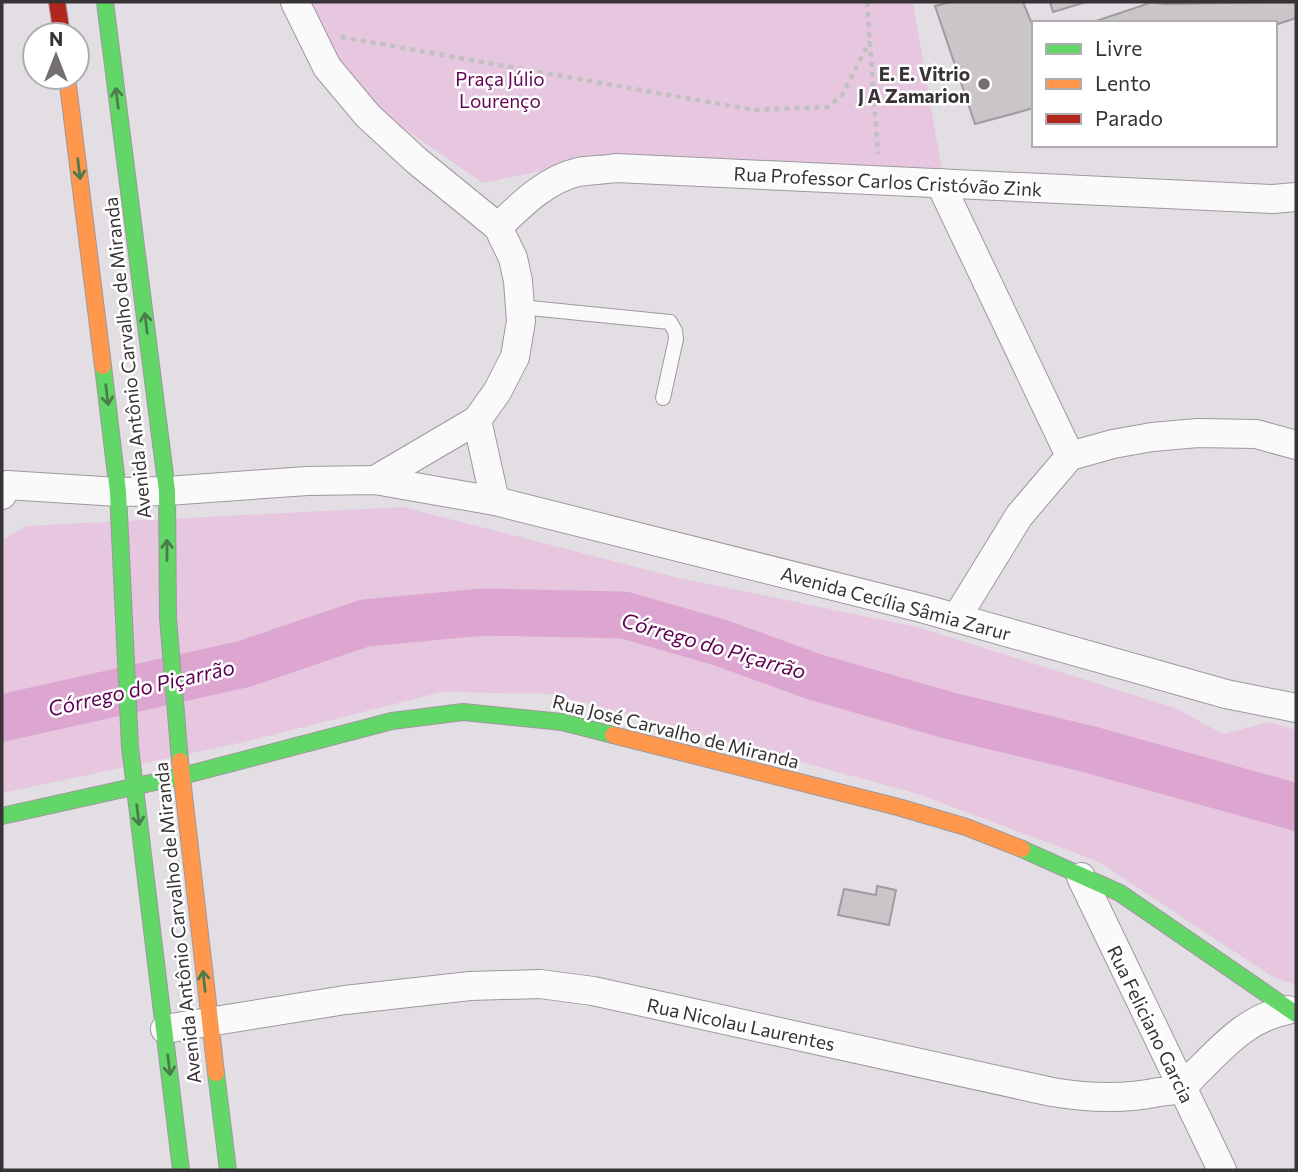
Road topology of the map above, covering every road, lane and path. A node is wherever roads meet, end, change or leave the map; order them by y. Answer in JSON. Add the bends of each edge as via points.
{"nodes":[{"id":1,"x":57,"y":2,"type":"edge"},
{"id":2,"x":105,"y":2,"type":"edge"},
{"id":3,"x":295,"y":2,"type":"edge"},
{"id":4,"x":867,"y":2,"type":"edge"},
{"id":5,"x":59,"y":21,"type":"edge"},
{"id":6,"x":309,"y":31,"type":"junction"},
{"id":7,"x":870,"y":41,"type":"junction"},
{"id":8,"x":69,"y":91,"type":"edge"},
{"id":9,"x":880,"y":181,"type":"junction"},
{"id":10,"x":940,"y":183,"type":"junction"},
{"id":11,"x":1296,"y":197,"type":"edge"},
{"id":12,"x":498,"y":227,"type":"junction"},
{"id":13,"x":520,"y":307,"type":"junction"},
{"id":14,"x":663,"y":398,"type":"dead end"},
{"id":15,"x":477,"y":420,"type":"junction"},
{"id":16,"x":1296,"y":445,"type":"edge"},
{"id":17,"x":1070,"y":456,"type":"junction"},
{"id":18,"x":375,"y":480,"type":"junction"},
{"id":19,"x":4,"y":487,"type":"edge"},
{"id":20,"x":167,"y":491,"type":"junction"},
{"id":21,"x":118,"y":492,"type":"junction"},
{"id":22,"x":495,"y":501,"type":"junction"},
{"id":23,"x":957,"y":617,"type":"junction"},
{"id":24,"x":1296,"y":708,"type":"edge"},
{"id":25,"x":183,"y":776,"type":"junction"},
{"id":26,"x":135,"y":787,"type":"junction"},
{"id":27,"x":2,"y":816,"type":"edge"},
{"id":28,"x":1081,"y":877,"type":"junction"},
{"id":29,"x":1292,"y":1012,"type":"edge"},
{"id":30,"x":209,"y":1021,"type":"junction"},
{"id":31,"x":165,"y":1029,"type":"junction"},
{"id":32,"x":1181,"y":1088,"type":"junction"},
{"id":33,"x":181,"y":1170,"type":"edge"},
{"id":34,"x":228,"y":1170,"type":"edge"},
{"id":35,"x":1222,"y":1170,"type":"edge"}],
"edges":[{"from":1,"to":5,"type":"street"},
{"from":20,"to":2,"type":"street","name":"Avenida Antônio Carvalho de Miranda","one_way":true},
{"from":3,"to":6,"type":"street"},
{"from":4,"to":7,"type":"path"},
{"from":6,"to":7,"type":"path","via":[[754,110],[828,107],[842,94]]},
{"from":6,"to":12,"type":"street","via":[[327,67],[368,116]]},
{"from":7,"to":9,"type":"path"},
{"from":8,"to":21,"type":"street","name":"Avenida Antônio Carvalho de Miranda","one_way":true},
{"from":9,"to":10,"type":"street","name":"Rua Professor Carlos Cristóvão Zink"},
{"from":9,"to":12,"type":"street","name":"Rua Professor Carlos Cristóvão Zink","via":[[616,168],[577,172],[548,184]]},
{"from":10,"to":11,"type":"street","name":"Rua Professor Carlos Cristóvão Zink"},
{"from":10,"to":17,"type":"street"},
{"from":12,"to":13,"type":"street","via":[[513,258]]},
{"from":13,"to":14,"type":"lane","via":[[670,322],[676,339]]},
{"from":13,"to":15,"type":"street","via":[[515,357]]},
{"from":15,"to":18,"type":"street"},
{"from":15,"to":22,"type":"street"},
{"from":16,"to":17,"type":"street","via":[[1256,434],[1198,433],[1113,444]]},
{"from":17,"to":23,"type":"street","via":[[1019,516]]},
{"from":18,"to":20,"type":"street","name":"Avenida Cecília Sâmia Zarur"},
{"from":18,"to":22,"type":"street","name":"Avenida Cecília Sâmia Zarur"},
{"from":19,"to":21,"type":"street","name":"Avenida Cecília Sâmia Zarur"},
{"from":20,"to":21,"type":"street","name":"Avenida Cecília Sâmia Zarur"},
{"from":25,"to":20,"type":"street","name":"Avenida Antônio Carvalho de Miranda","one_way":true,"via":[[168,618]]},
{"from":21,"to":26,"type":"street","name":"Avenida Antônio Carvalho de Miranda"},
{"from":22,"to":23,"type":"street","name":"Avenida Cecília Sâmia Zarur"},
{"from":23,"to":24,"type":"street","name":"Avenida Cecília Sâmia Zarur","via":[[1226,694]]},
{"from":25,"to":26,"type":"street","name":"Rua José Carvalho de Miranda"},
{"from":25,"to":28,"type":"street","name":"Rua José Carvalho de Miranda","via":[[393,721],[463,712],[510,715],[562,722],[966,827]]},
{"from":30,"to":25,"type":"street","name":"Avenida Antônio Carvalho de Miranda","one_way":true},
{"from":26,"to":27,"type":"street","name":"Rua José Carvalho de Miranda"},
{"from":26,"to":31,"type":"street","name":"Avenida Antônio Carvalho de Miranda","one_way":true},
{"from":28,"to":29,"type":"street","name":"Rua José Carvalho de Miranda","via":[[1120,893]]},
{"from":28,"to":32,"type":"street","name":"Rua Feliciano Garcia"},
{"from":29,"to":32,"type":"street","via":[[1271,1013],[1237,1032]]},
{"from":30,"to":31,"type":"street","name":"Rua Nicolau Laurentes"},
{"from":30,"to":32,"type":"street","name":"Rua Nicolau Laurentes","via":[[370,997],[540,984],[593,991],[1081,1097],[1142,1096]]},
{"from":30,"to":34,"type":"street","name":"Avenida Antônio Carvalho de Miranda"},
{"from":31,"to":33,"type":"street","name":"Avenida Antônio Carvalho de Miranda","one_way":true},
{"from":32,"to":35,"type":"street","name":"Rua Feliciano Garcia"}]}
